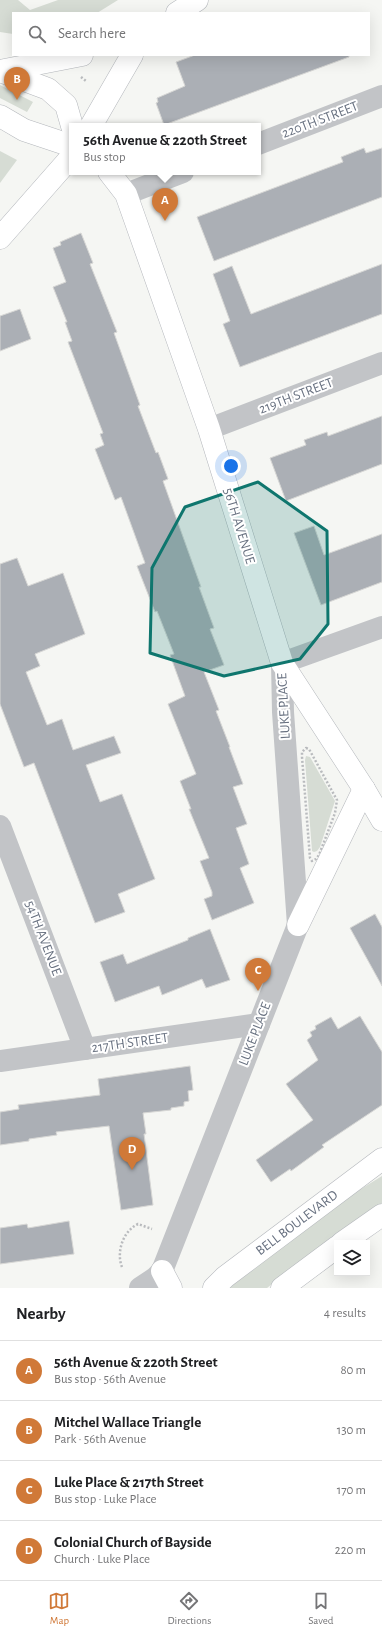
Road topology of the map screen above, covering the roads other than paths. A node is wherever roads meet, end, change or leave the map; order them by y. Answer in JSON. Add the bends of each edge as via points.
{"nodes":[{"id":1,"x":197,"y":0,"type":"edge"},
{"id":2,"x":179,"y":12,"type":"edge"},
{"id":3,"x":77,"y":56,"type":"edge"},
{"id":4,"x":131,"y":56,"type":"edge"},
{"id":5,"x":0,"y":71,"type":"edge"},
{"id":6,"x":382,"y":96,"type":"edge"},
{"id":7,"x":0,"y":116,"type":"edge"},
{"id":8,"x":71,"y":123,"type":"edge"},
{"id":9,"x":93,"y":123,"type":"edge"},
{"id":10,"x":261,"y":143,"type":"edge"},
{"id":11,"x":69,"y":145,"type":"edge"},
{"id":12,"x":69,"y":159,"type":"edge"},
{"id":13,"x":112,"y":175,"type":"edge"},
{"id":14,"x":175,"y":175,"type":"edge"},
{"id":15,"x":126,"y":194,"type":"junction"},
{"id":16,"x":0,"y":238,"type":"edge"},
{"id":17,"x":382,"y":364,"type":"edge"},
{"id":18,"x":209,"y":429,"type":"junction"},
{"id":19,"x":382,"y":626,"type":"edge"},
{"id":20,"x":282,"y":663,"type":"junction"},
{"id":21,"x":364,"y":789,"type":"junction"},
{"id":22,"x":382,"y":820,"type":"edge"},
{"id":23,"x":0,"y":826,"type":"edge"},
{"id":24,"x":298,"y":925,"type":"junction"},
{"id":25,"x":259,"y":1024,"type":"junction"},
{"id":26,"x":85,"y":1049,"type":"junction"},
{"id":27,"x":0,"y":1060,"type":"edge"},
{"id":28,"x":382,"y":1158,"type":"edge"},
{"id":29,"x":382,"y":1215,"type":"edge"},
{"id":30,"x":346,"y":1240,"type":"edge"},
{"id":31,"x":334,"y":1249,"type":"edge"},
{"id":32,"x":166,"y":1279,"type":"edge"},
{"id":33,"x":140,"y":1288,"type":"edge"},
{"id":34,"x":214,"y":1288,"type":"edge"},
{"id":35,"x":282,"y":1288,"type":"edge"}],
"edges":[{"from":1,"to":2,"type":"street"},
{"from":3,"to":5,"type":"street"},
{"from":4,"to":9,"type":"street"},
{"from":5,"to":8,"type":"street","via":[[48,89],[66,105]]},
{"from":6,"to":10,"type":"street","name":"220TH STREET"},
{"from":7,"to":11,"type":"street","via":[[24,130]]},
{"from":12,"to":16,"type":"street"},
{"from":13,"to":15,"type":"street","name":"56TH AVENUE"},
{"from":14,"to":15,"type":"street"},
{"from":15,"to":18,"type":"street","name":"56TH AVENUE"},
{"from":17,"to":18,"type":"street","name":"219TH STREET"},
{"from":18,"to":20,"type":"street","name":"56TH AVENUE"},
{"from":19,"to":20,"type":"street"},
{"from":20,"to":21,"type":"street","name":"56TH AVENUE"},
{"from":20,"to":24,"type":"street","name":"LUKE PLACE"},
{"from":21,"to":22,"type":"street","name":"56TH AVENUE"},
{"from":21,"to":24,"type":"street"},
{"from":23,"to":26,"type":"street","name":"54TH AVENUE"},
{"from":24,"to":25,"type":"street","name":"LUKE PLACE"},
{"from":25,"to":26,"type":"street","name":"217TH STREET"},
{"from":25,"to":32,"type":"street","name":"LUKE PLACE"},
{"from":26,"to":27,"type":"street","name":"217TH STREET"},
{"from":28,"to":34,"type":"street","name":"BELL BOULEVARD"},
{"from":29,"to":30,"type":"street"},
{"from":31,"to":35,"type":"street"},
{"from":32,"to":33,"type":"street","name":"LUKE PLACE","via":[[155,1278]]}]}
